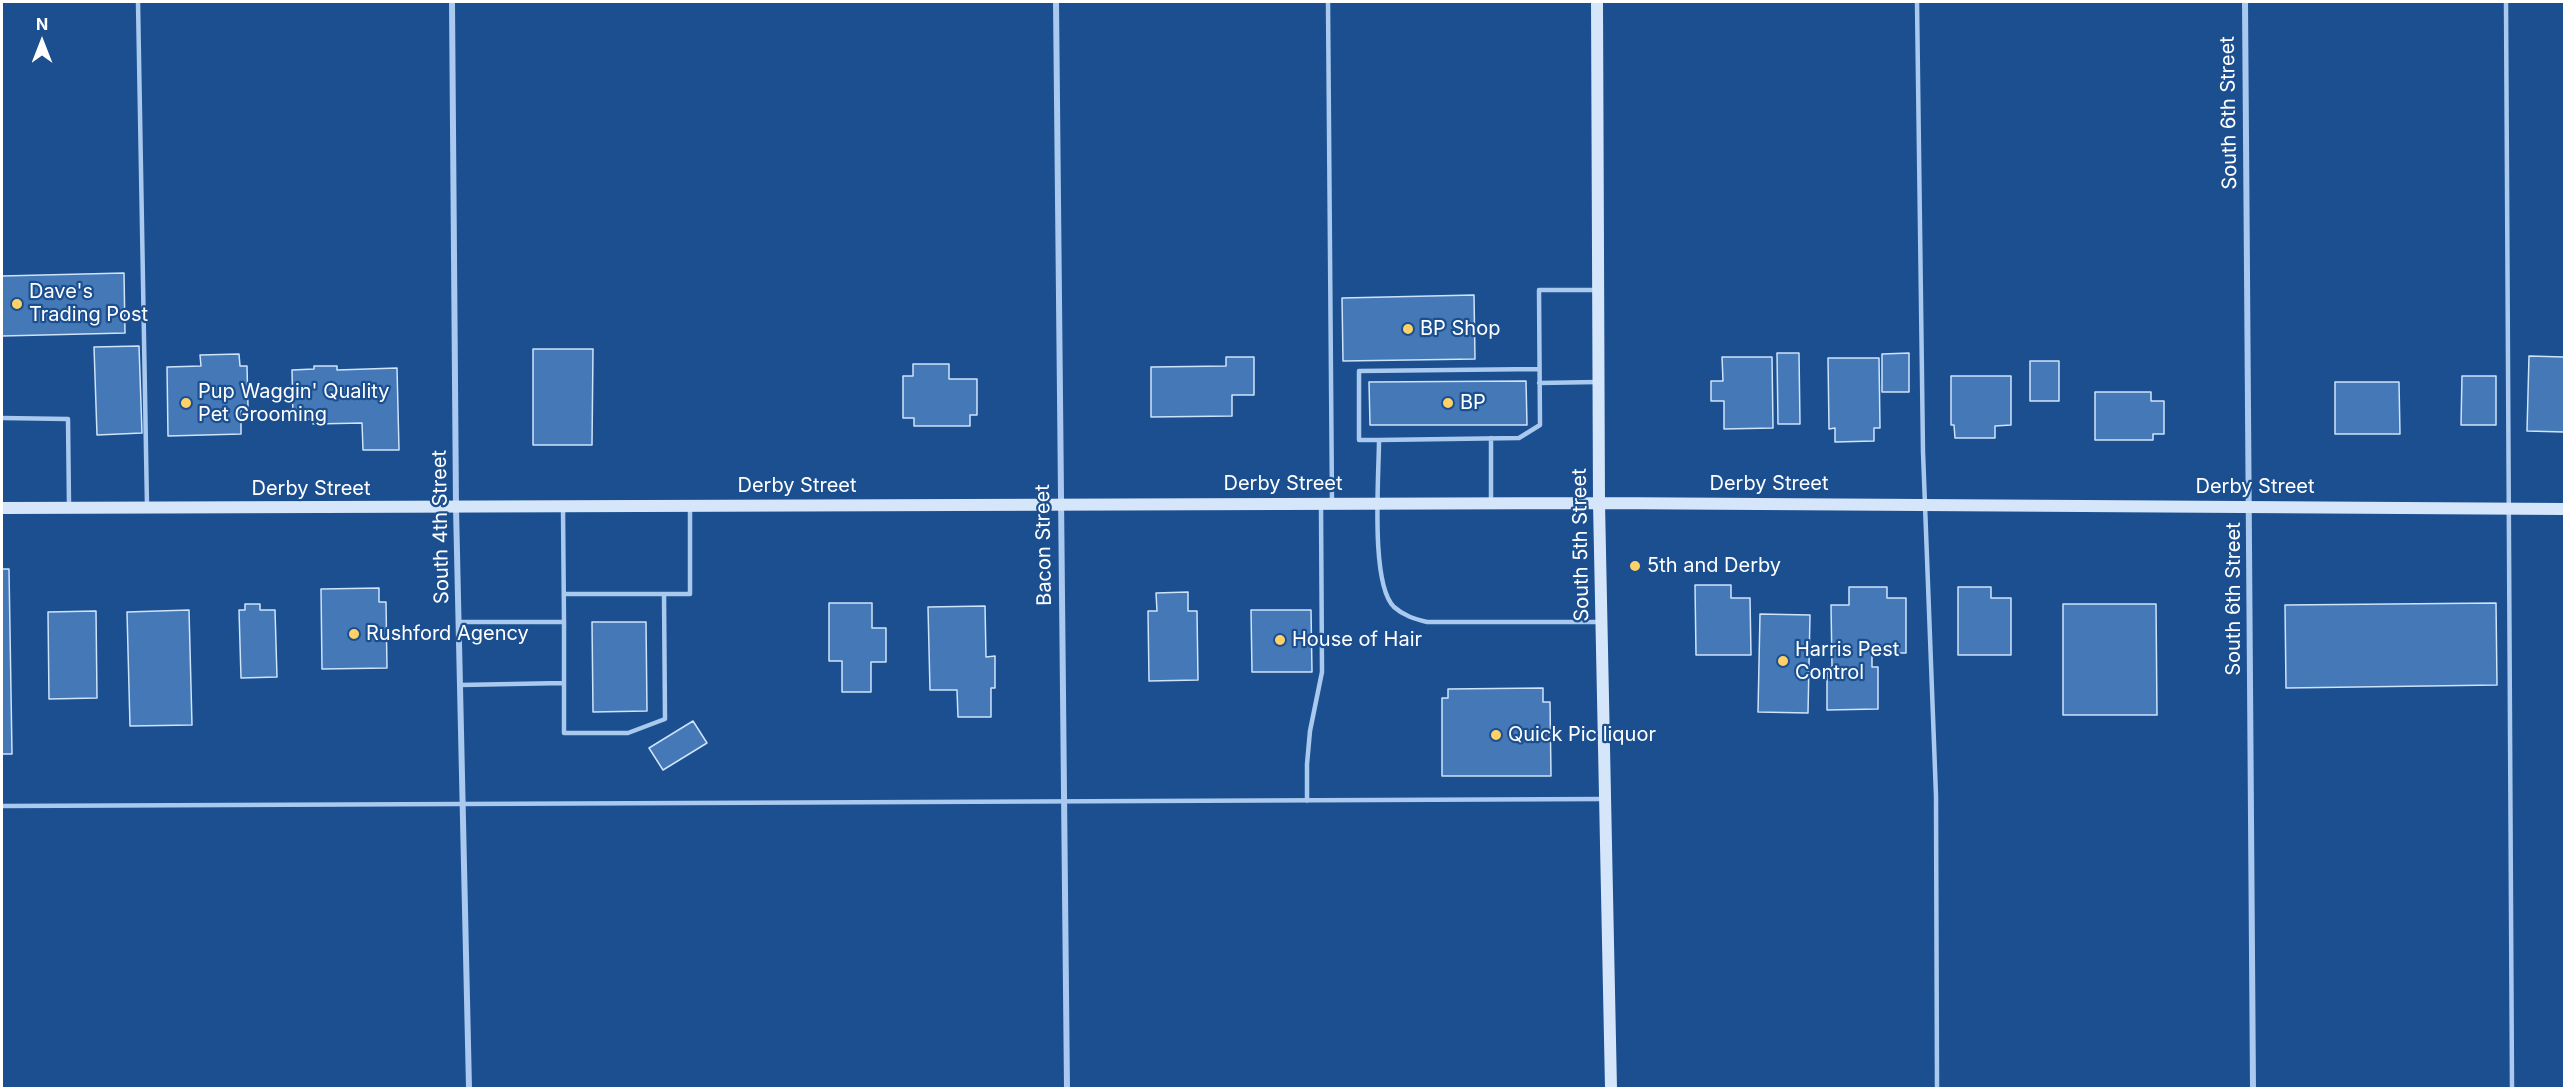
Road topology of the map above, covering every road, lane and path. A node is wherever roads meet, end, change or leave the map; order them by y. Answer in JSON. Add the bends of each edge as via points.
{"nodes":[{"id":1,"x":138,"y":2,"type":"edge"},
{"id":2,"x":452,"y":2,"type":"edge"},
{"id":3,"x":1056,"y":2,"type":"edge"},
{"id":4,"x":1328,"y":2,"type":"edge"},
{"id":5,"x":1597,"y":2,"type":"edge"},
{"id":6,"x":1917,"y":2,"type":"edge"},
{"id":7,"x":2245,"y":2,"type":"edge"},
{"id":8,"x":2506,"y":2,"type":"edge"},
{"id":9,"x":1598,"y":290,"type":"junction"},
{"id":10,"x":1539,"y":369,"type":"junction"},
{"id":11,"x":1599,"y":382,"type":"junction"},
{"id":12,"x":1539,"y":383,"type":"junction"},
{"id":13,"x":2,"y":417,"type":"edge"},
{"id":14,"x":1491,"y":438,"type":"junction"},
{"id":15,"x":1379,"y":440,"type":"junction"},
{"id":16,"x":1326,"y":503,"type":"junction"},
{"id":17,"x":1379,"y":503,"type":"junction"},
{"id":18,"x":1491,"y":503,"type":"junction"},
{"id":19,"x":1599,"y":503,"type":"junction"},
{"id":20,"x":1060,"y":504,"type":"junction"},
{"id":21,"x":1924,"y":504,"type":"junction"},
{"id":22,"x":2250,"y":506,"type":"junction"},
{"id":23,"x":563,"y":507,"type":"junction"},
{"id":24,"x":690,"y":507,"type":"junction"},
{"id":25,"x":2,"y":508,"type":"edge"},
{"id":26,"x":69,"y":508,"type":"junction"},
{"id":27,"x":147,"y":508,"type":"junction"},
{"id":28,"x":456,"y":508,"type":"junction"},
{"id":29,"x":2509,"y":508,"type":"junction"},
{"id":30,"x":2565,"y":509,"type":"edge"},
{"id":31,"x":564,"y":594,"type":"junction"},
{"id":32,"x":664,"y":594,"type":"junction"},
{"id":33,"x":459,"y":622,"type":"junction"},
{"id":34,"x":564,"y":622,"type":"junction"},
{"id":35,"x":1601,"y":622,"type":"junction"},
{"id":36,"x":564,"y":683,"type":"junction"},
{"id":37,"x":460,"y":685,"type":"junction"},
{"id":38,"x":1605,"y":799,"type":"junction"},
{"id":39,"x":1307,"y":801,"type":"junction"},
{"id":40,"x":1063,"y":803,"type":"junction"},
{"id":41,"x":463,"y":804,"type":"junction"},
{"id":42,"x":2,"y":806,"type":"edge"},
{"id":43,"x":469,"y":1089,"type":"edge"},
{"id":44,"x":1067,"y":1089,"type":"edge"},
{"id":45,"x":1611,"y":1089,"type":"edge"},
{"id":46,"x":1937,"y":1089,"type":"edge"},
{"id":47,"x":2253,"y":1089,"type":"edge"},
{"id":48,"x":2512,"y":1089,"type":"edge"}],
"edges":[{"from":1,"to":27,"type":"lane"},
{"from":2,"to":28,"type":"street","name":"South 4th Street"},
{"from":3,"to":20,"type":"street","name":"Bacon Street"},
{"from":4,"to":16,"type":"lane"},
{"from":5,"to":9,"type":"main road","name":"South 5th Street"},
{"from":6,"to":21,"type":"lane"},
{"from":7,"to":22,"type":"street","name":"South 6th Street"},
{"from":8,"to":29,"type":"lane"},
{"from":9,"to":10,"type":"lane","via":[[1539,290]]},
{"from":9,"to":11,"type":"main road","name":"South 5th Street"},
{"from":10,"to":12,"type":"lane"},
{"from":10,"to":15,"type":"lane","via":[[1359,371],[1359,440]]},
{"from":11,"to":12,"type":"lane"},
{"from":11,"to":19,"type":"main road","name":"South 5th Street"},
{"from":12,"to":14,"type":"lane","via":[[1540,425],[1519,438]]},
{"from":13,"to":26,"type":"lane","via":[[68,419]]},
{"from":14,"to":15,"type":"lane"},
{"from":14,"to":18,"type":"lane"},
{"from":15,"to":17,"type":"lane"},
{"from":16,"to":17,"type":"main road","name":"Derby Street"},
{"from":16,"to":20,"type":"main road","name":"Derby Street"},
{"from":16,"to":39,"type":"lane","via":[[1322,672],[1310,731]]},
{"from":17,"to":18,"type":"main road","name":"Derby Street"},
{"from":17,"to":35,"type":"lane","via":[[1383,589],[1393,606],[1408,617],[1428,622]]},
{"from":18,"to":19,"type":"main road","name":"Derby Street"},
{"from":19,"to":21,"type":"main road","name":"Derby Street"},
{"from":19,"to":35,"type":"main road","name":"South 5th Street"},
{"from":20,"to":24,"type":"main road","name":"Derby Street"},
{"from":20,"to":40,"type":"street","name":"Bacon Street"},
{"from":21,"to":22,"type":"main road","name":"Derby Street"},
{"from":21,"to":46,"type":"lane","via":[[1936,796]]},
{"from":22,"to":29,"type":"main road","name":"Derby Street"},
{"from":22,"to":47,"type":"street","name":"South 6th Street"},
{"from":23,"to":24,"type":"main road","name":"Derby Street"},
{"from":23,"to":28,"type":"main road","name":"Derby Street"},
{"from":23,"to":31,"type":"lane"},
{"from":24,"to":32,"type":"lane","via":[[690,594]]},
{"from":25,"to":26,"type":"main road","name":"Derby Street"},
{"from":26,"to":27,"type":"main road","name":"Derby Street"},
{"from":27,"to":28,"type":"main road","name":"Derby Street"},
{"from":28,"to":33,"type":"street","name":"South 4th Street"},
{"from":29,"to":30,"type":"main road","name":"Derby Street"},
{"from":29,"to":48,"type":"lane"},
{"from":31,"to":32,"type":"lane"},
{"from":31,"to":34,"type":"lane"},
{"from":32,"to":36,"type":"lane","via":[[665,719],[628,733],[564,733]]},
{"from":33,"to":34,"type":"lane"},
{"from":33,"to":37,"type":"street","name":"South 4th Street"},
{"from":34,"to":36,"type":"lane"},
{"from":35,"to":38,"type":"main road","name":"South 5th Street"},
{"from":36,"to":37,"type":"lane"},
{"from":37,"to":41,"type":"street","name":"South 4th Street"},
{"from":38,"to":39,"type":"lane"},
{"from":38,"to":45,"type":"main road","name":"South 5th Street"},
{"from":39,"to":40,"type":"lane"},
{"from":40,"to":41,"type":"lane"},
{"from":40,"to":44,"type":"street","name":"Bacon Street"},
{"from":41,"to":42,"type":"lane"},
{"from":41,"to":43,"type":"street","name":"South 4th Street"}]}
